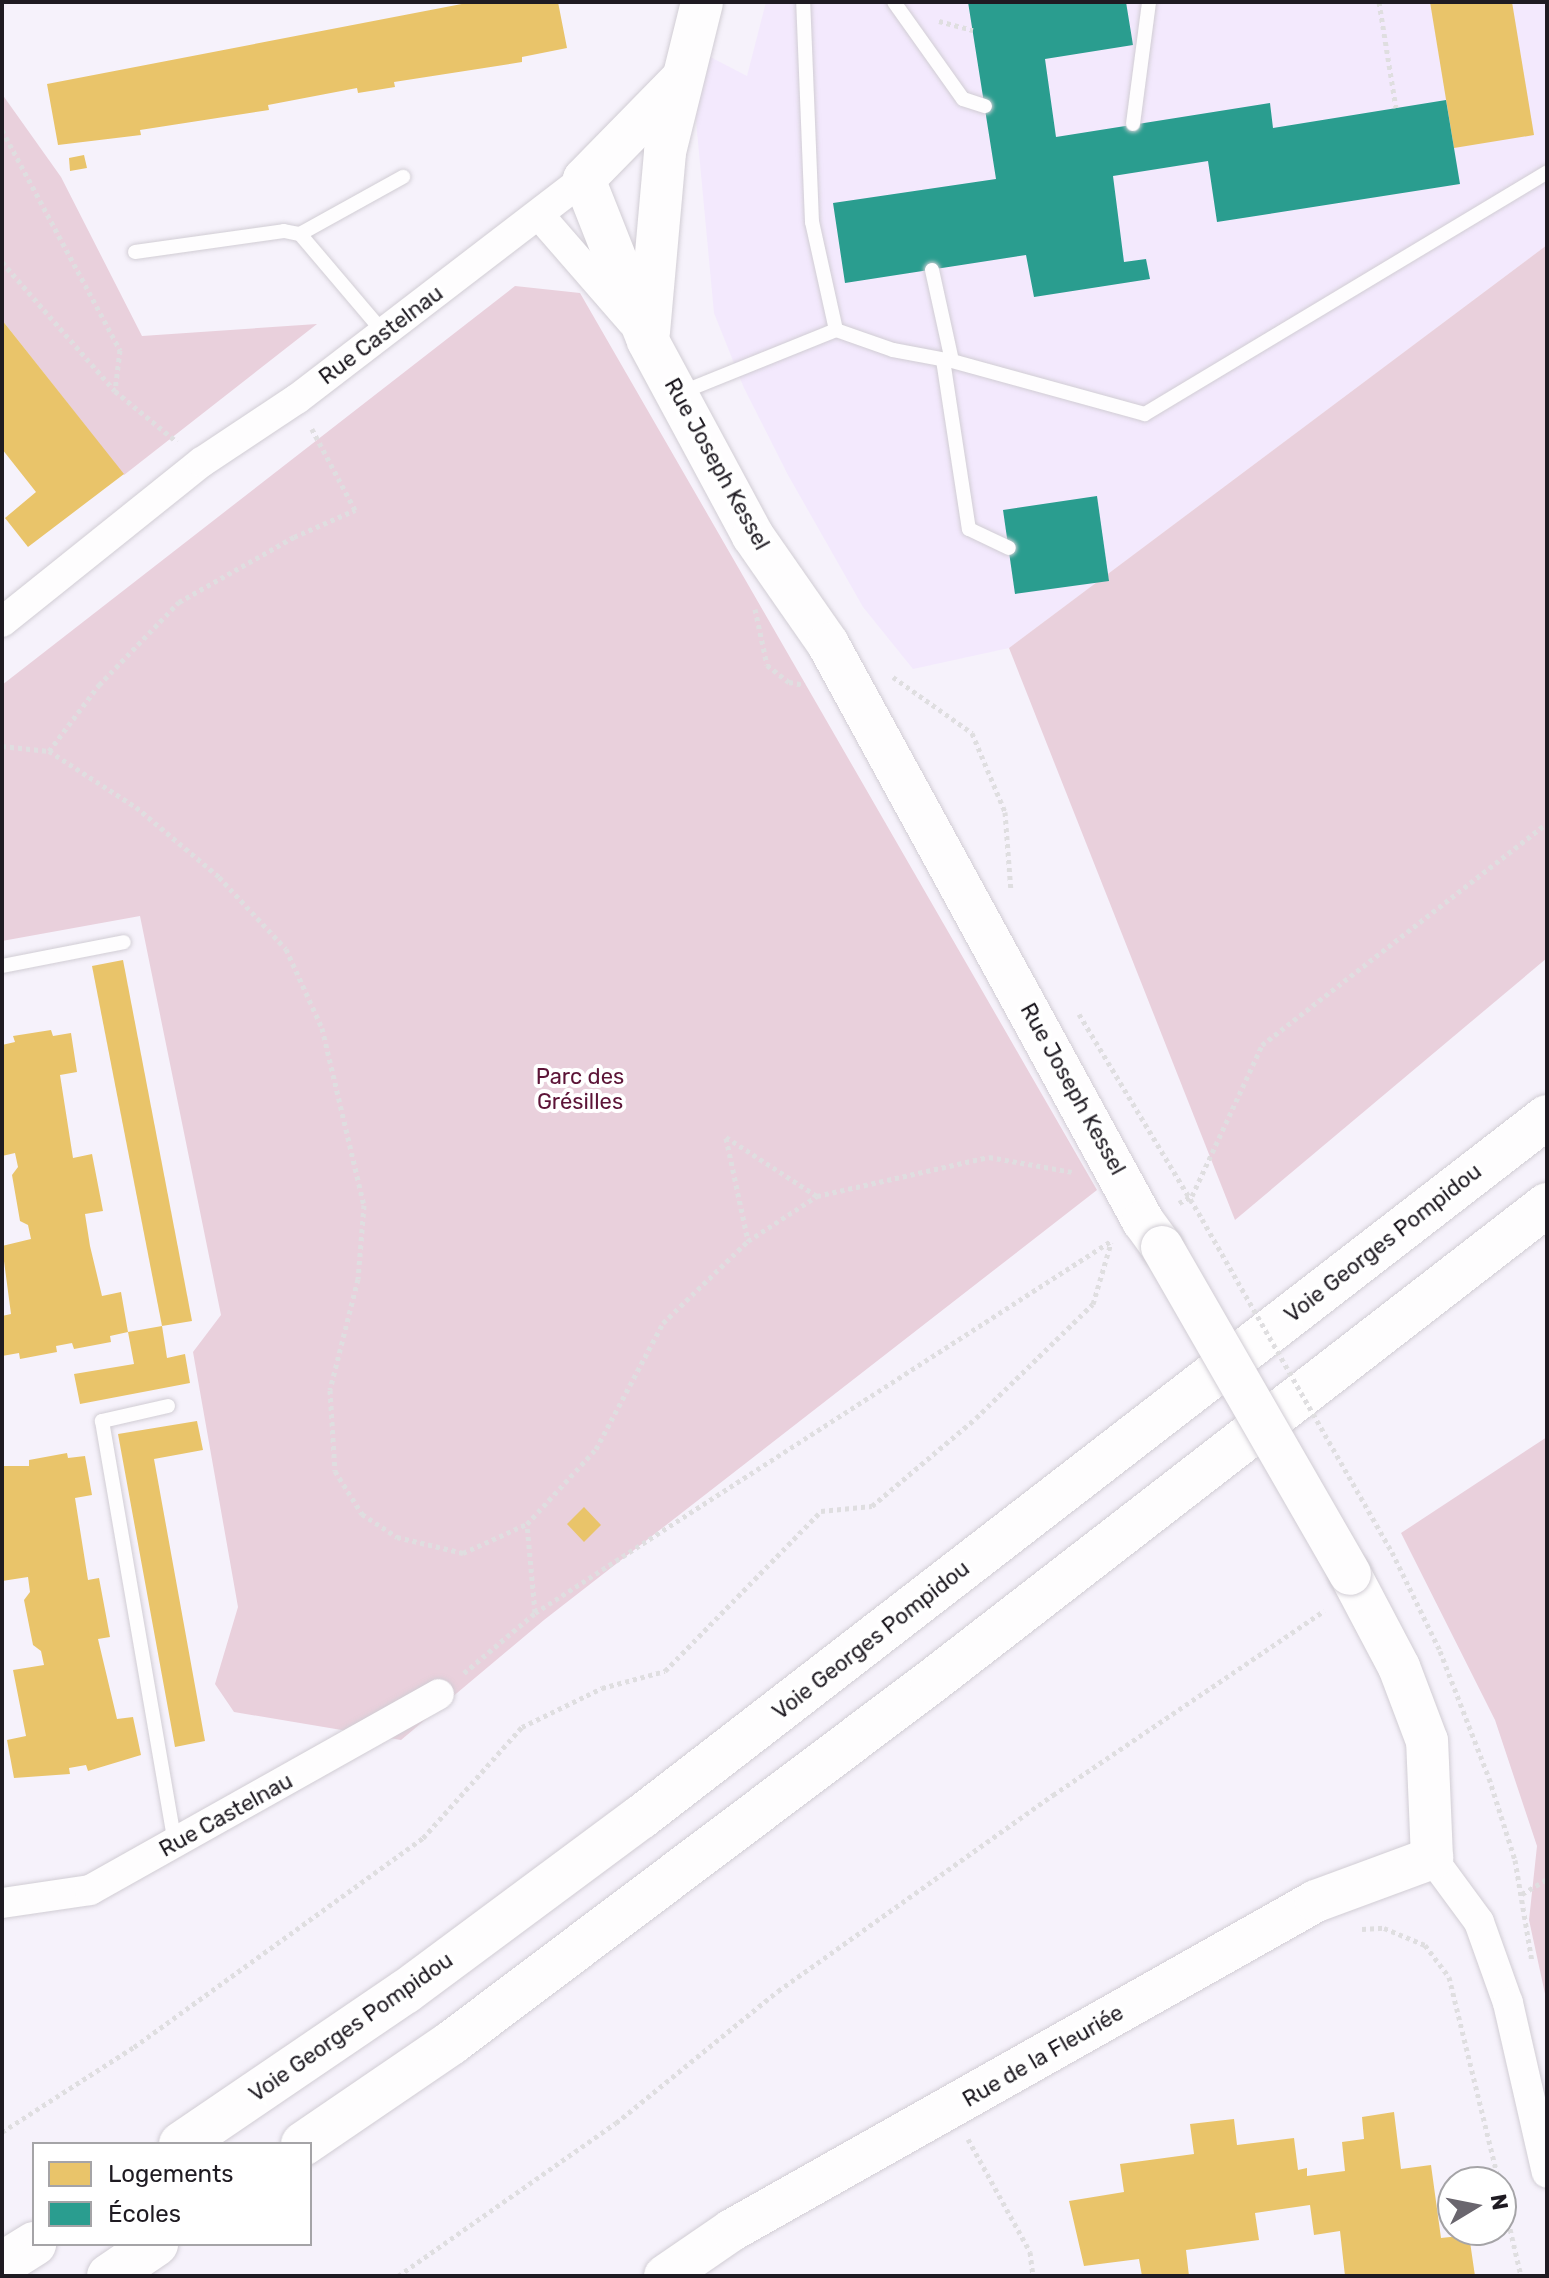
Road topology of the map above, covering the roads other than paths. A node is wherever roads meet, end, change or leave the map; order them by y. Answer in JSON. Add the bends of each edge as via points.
{"nodes":[{"id":1,"x":702,"y":2,"type":"edge"},
{"id":2,"x":803,"y":2,"type":"edge"},
{"id":3,"x":894,"y":2,"type":"edge"},
{"id":4,"x":1149,"y":2,"type":"edge"},
{"id":5,"x":682,"y":79,"type":"junction"},
{"id":6,"x":985,"y":106,"type":"dead end"},
{"id":7,"x":1133,"y":124,"type":"dead end"},
{"id":8,"x":1547,"y":172,"type":"edge"},
{"id":9,"x":403,"y":177,"type":"dead end"},
{"id":10,"x":584,"y":179,"type":"junction"},
{"id":11,"x":539,"y":215,"type":"junction"},
{"id":12,"x":300,"y":234,"type":"junction"},
{"id":13,"x":135,"y":252,"type":"dead end"},
{"id":14,"x":932,"y":270,"type":"dead end"},
{"id":15,"x":836,"y":330,"type":"junction"},
{"id":16,"x":384,"y":333,"type":"junction"},
{"id":17,"x":648,"y":341,"type":"junction"},
{"id":18,"x":947,"y":361,"type":"junction"},
{"id":19,"x":679,"y":393,"type":"junction"},
{"id":20,"x":1009,"y":548,"type":"dead end"},
{"id":21,"x":2,"y":622,"type":"edge"},
{"id":22,"x":124,"y":942,"type":"dead end"},
{"id":23,"x":2,"y":966,"type":"edge"},
{"id":24,"x":1547,"y":1117,"type":"edge"},
{"id":25,"x":1547,"y":1205,"type":"edge"},
{"id":26,"x":1547,"y":1223,"type":"edge"},
{"id":27,"x":1421,"y":1303,"type":"junction"},
{"id":28,"x":168,"y":1406,"type":"dead end"},
{"id":29,"x":439,"y":1694,"type":"road end"},
{"id":30,"x":175,"y":1843,"type":"junction"},
{"id":31,"x":1432,"y":1858,"type":"junction"},
{"id":32,"x":2,"y":1903,"type":"edge"},
{"id":33,"x":184,"y":2142,"type":"edge"},
{"id":34,"x":306,"y":2142,"type":"edge"},
{"id":35,"x":1547,"y":2173,"type":"edge"},
{"id":36,"x":32,"y":2245,"type":"edge"},
{"id":37,"x":153,"y":2246,"type":"edge"},
{"id":38,"x":2,"y":2264,"type":"edge"},
{"id":39,"x":109,"y":2276,"type":"edge"},
{"id":40,"x":665,"y":2276,"type":"edge"}],
"edges":[{"from":1,"to":5,"type":"street","name":"Rue Castelnau"},
{"from":2,"to":15,"type":"lane","via":[[812,222]]},
{"from":3,"to":6,"type":"lane","via":[[963,99]]},
{"from":4,"to":7,"type":"lane"},
{"from":5,"to":10,"type":"street","name":"Rue Castelnau"},
{"from":5,"to":17,"type":"street","via":[[665,152]]},
{"from":8,"to":18,"type":"lane","via":[[1145,414]]},
{"from":9,"to":12,"type":"lane"},
{"from":10,"to":11,"type":"street","name":"Rue Castelnau"},
{"from":10,"to":17,"type":"street","name":"Rue Joseph Kessel"},
{"from":11,"to":16,"type":"street","name":"Rue Castelnau"},
{"from":11,"to":17,"type":"street","name":"Rue Joseph Kessel"},
{"from":12,"to":13,"type":"lane","via":[[284,231]]},
{"from":12,"to":16,"type":"lane"},
{"from":14,"to":18,"type":"lane"},
{"from":15,"to":18,"type":"lane"},
{"from":15,"to":19,"type":"lane"},
{"from":16,"to":21,"type":"street","name":"Rue Castelnau","via":[[202,462]]},
{"from":17,"to":19,"type":"street","name":"Rue Joseph Kessel"},
{"from":18,"to":20,"type":"lane","via":[[969,529]]},
{"from":19,"to":31,"type":"street","name":"Rue Joseph Kessel","bridge":true,"via":[[753,536],[828,644],[1124,1181],[1139,1236],[1356,1584],[1427,1741]]},
{"from":22,"to":23,"type":"lane"},
{"from":24,"to":33,"type":"highway","name":"Voie Georges Pompidou","via":[[641,1817],[405,1992]]},
{"from":25,"to":27,"type":"highway"},
{"from":26,"to":27,"type":"highway"},
{"from":27,"to":34,"type":"highway","via":[[501,2005]]},
{"from":28,"to":30,"type":"lane","via":[[102,1421]]},
{"from":29,"to":30,"type":"street","name":"Rue Castelnau"},
{"from":30,"to":32,"type":"street","name":"Rue Castelnau","via":[[90,1890]]},
{"from":31,"to":35,"type":"street","via":[[1467,1902],[1484,1936],[1508,2003]]},
{"from":31,"to":40,"type":"street","name":"Rue de la Fleuriée","via":[[1316,1901],[732,2230]]},
{"from":36,"to":38,"type":"highway"},
{"from":37,"to":39,"type":"highway"}]}
